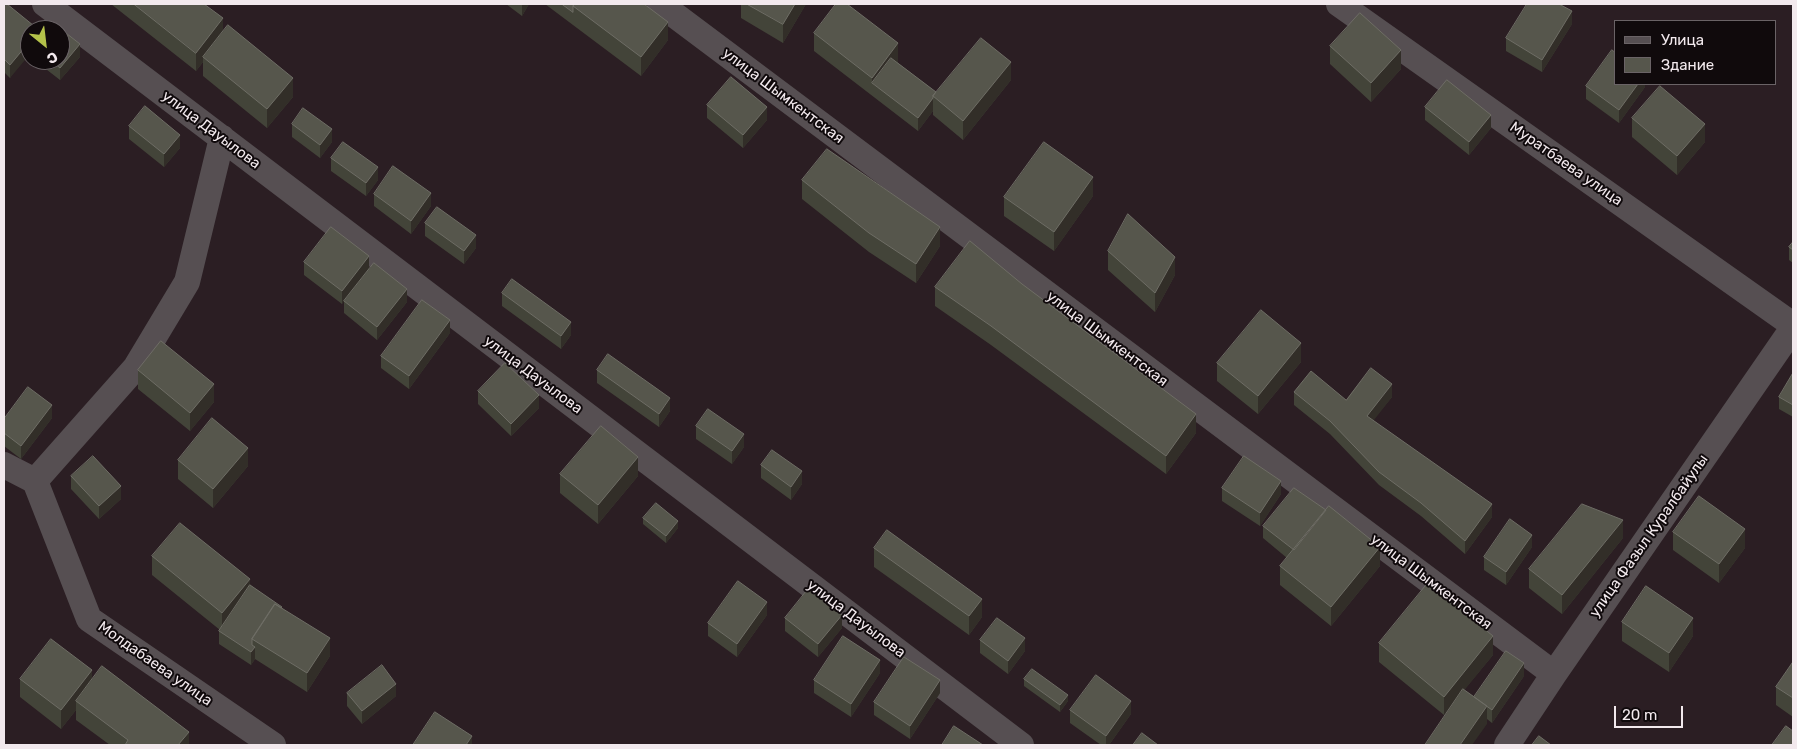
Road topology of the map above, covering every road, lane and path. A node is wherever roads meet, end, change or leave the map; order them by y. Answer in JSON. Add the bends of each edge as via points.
{"nodes":[{"id":1,"x":45,"y":4,"type":"edge"},
{"id":2,"x":660,"y":4,"type":"edge"},
{"id":3,"x":1339,"y":4,"type":"edge"},
{"id":4,"x":222,"y":138,"type":"junction"},
{"id":5,"x":1793,"y":327,"type":"edge"},
{"id":6,"x":4,"y":466,"type":"edge"},
{"id":7,"x":35,"y":481,"type":"junction"},
{"id":8,"x":1554,"y":674,"type":"junction"},
{"id":9,"x":273,"y":745,"type":"edge"},
{"id":10,"x":1021,"y":745,"type":"edge"},
{"id":11,"x":1507,"y":745,"type":"edge"}],
"edges":[{"from":1,"to":4,"type":"street","name":"улица Дауылова"},
{"from":2,"to":8,"type":"street","name":"улица Шымкентская"},
{"from":3,"to":5,"type":"street","name":"Муратбаева улица"},
{"from":4,"to":7,"type":"street","via":[[186,282],[136,367]]},
{"from":4,"to":10,"type":"street","name":"улица Дауылова"},
{"from":5,"to":8,"type":"street","name":"улица Фазыл Куралбайулы"},
{"from":6,"to":7,"type":"street"},
{"from":7,"to":9,"type":"street","name":"Молдабаева улица","via":[[89,619]]},
{"from":8,"to":11,"type":"street","name":"улица Фазыл Куралбайулы"}]}
